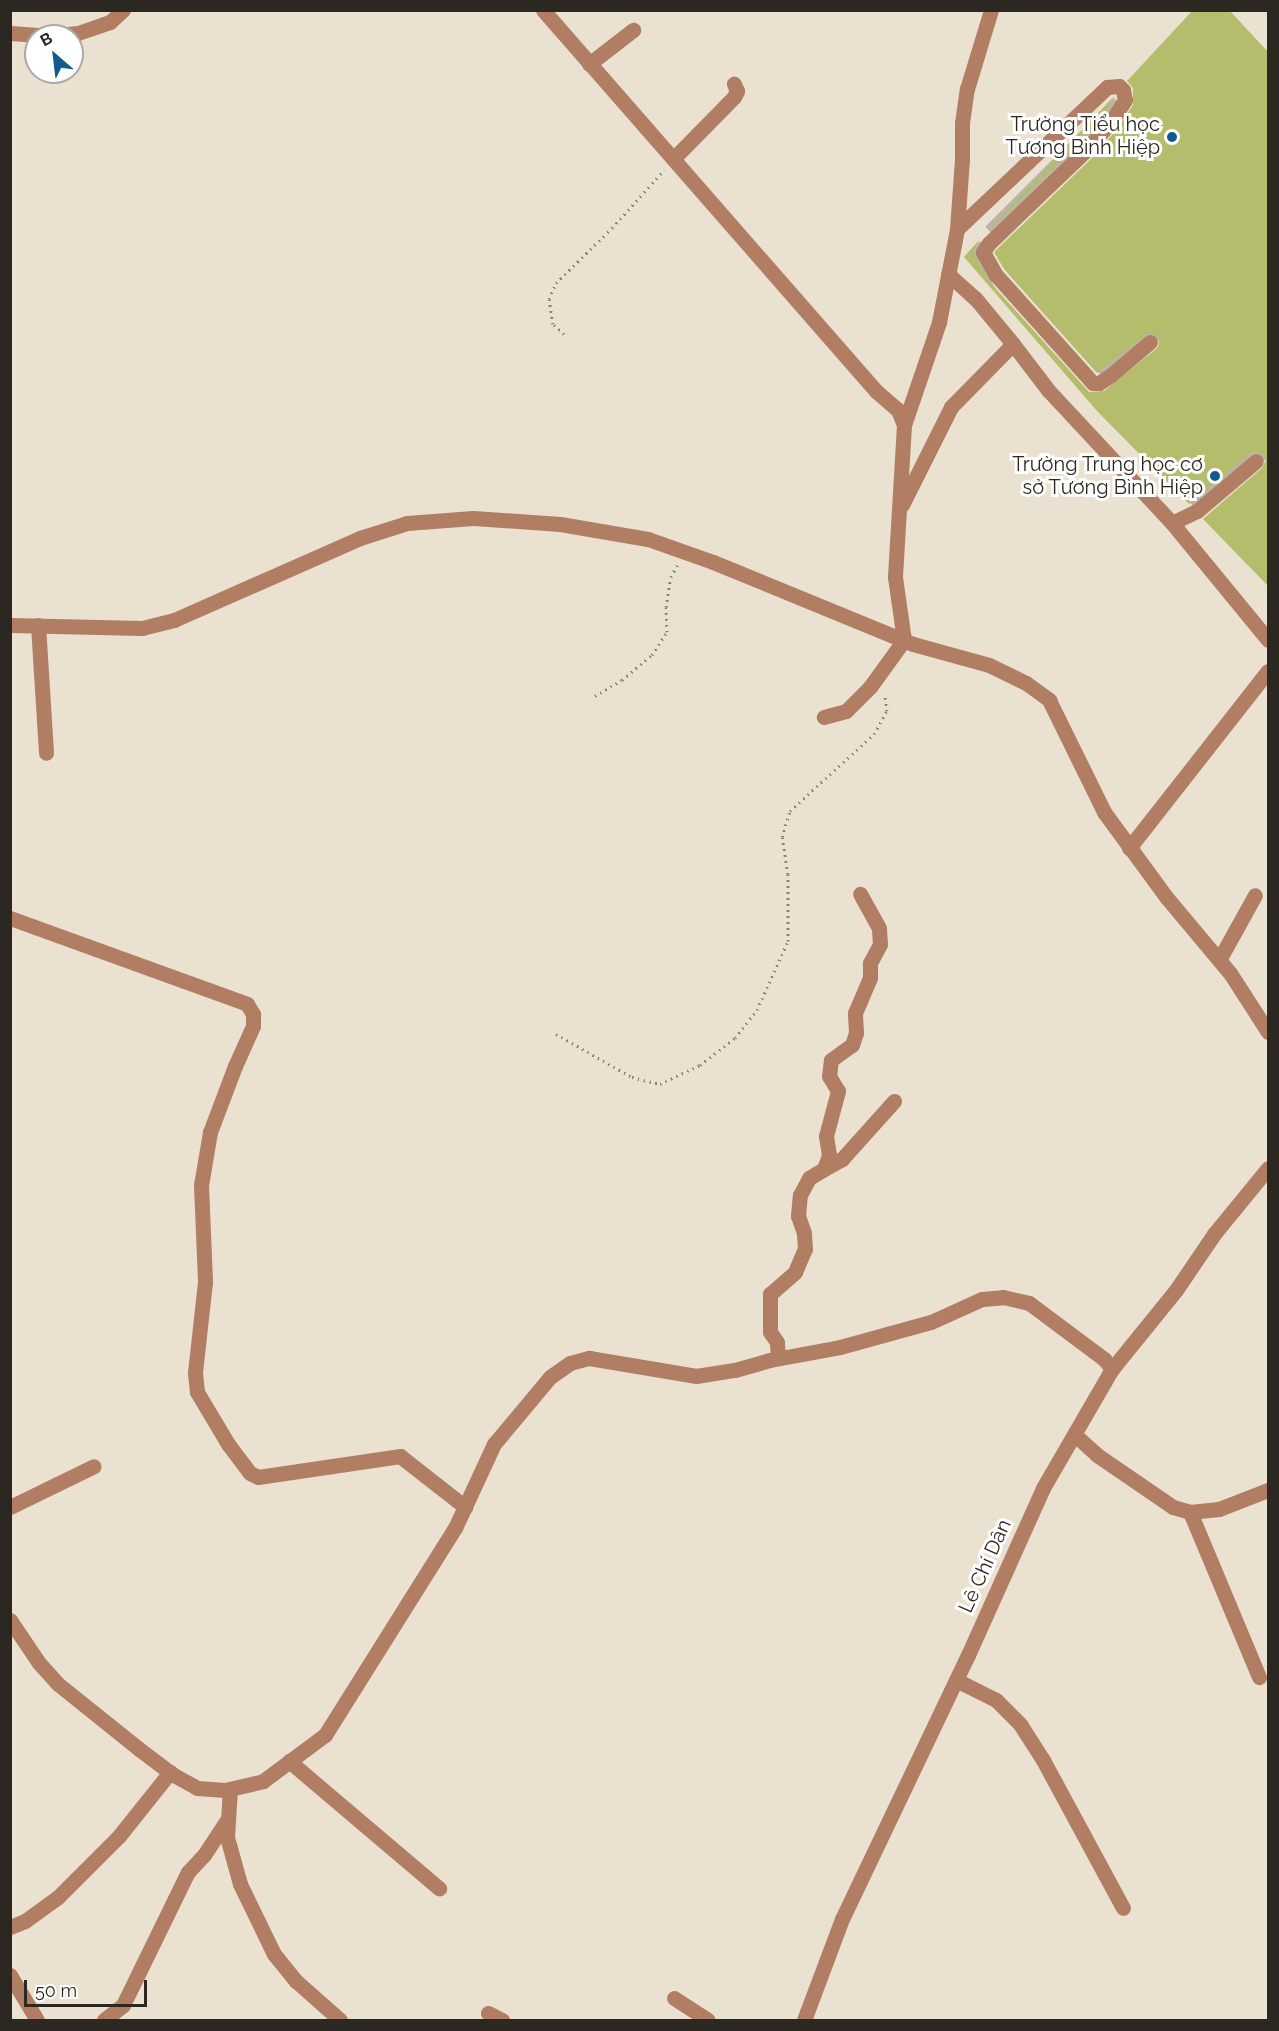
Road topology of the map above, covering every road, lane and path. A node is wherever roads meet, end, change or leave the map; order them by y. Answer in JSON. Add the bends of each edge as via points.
{"nodes":[{"id":1,"x":123,"y":10,"type":"edge"},
{"id":2,"x":543,"y":10,"type":"edge"},
{"id":3,"x":991,"y":10,"type":"edge"},
{"id":4,"x":633,"y":30,"type":"dead end"},
{"id":5,"x":10,"y":33,"type":"edge"},
{"id":6,"x":589,"y":64,"type":"junction"},
{"id":7,"x":734,"y":84,"type":"dead end"},
{"id":8,"x":673,"y":159,"type":"junction"},
{"id":9,"x":957,"y":229,"type":"junction"},
{"id":10,"x":948,"y":274,"type":"junction"},
{"id":11,"x":564,"y":334,"type":"dead end"},
{"id":12,"x":1150,"y":342,"type":"dead end"},
{"id":13,"x":1013,"y":344,"type":"junction"},
{"id":14,"x":904,"y":425,"type":"junction"},
{"id":15,"x":1256,"y":460,"type":"dead end"},
{"id":16,"x":897,"y":516,"type":"junction"},
{"id":17,"x":1172,"y":523,"type":"junction"},
{"id":18,"x":684,"y":552,"type":"junction"},
{"id":19,"x":10,"y":625,"type":"edge"},
{"id":20,"x":38,"y":625,"type":"junction"},
{"id":21,"x":904,"y":640,"type":"junction"},
{"id":22,"x":1269,"y":640,"type":"edge"},
{"id":23,"x":1269,"y":671,"type":"edge"},
{"id":24,"x":882,"y":672,"type":"junction"},
{"id":25,"x":595,"y":696,"type":"dead end"},
{"id":26,"x":824,"y":717,"type":"dead end"},
{"id":27,"x":46,"y":753,"type":"dead end"},
{"id":28,"x":1129,"y":848,"type":"junction"},
{"id":29,"x":860,"y":894,"type":"dead end"},
{"id":30,"x":1255,"y":895,"type":"dead end"},
{"id":31,"x":10,"y":918,"type":"edge"},
{"id":32,"x":1219,"y":960,"type":"junction"},
{"id":33,"x":1269,"y":1032,"type":"edge"},
{"id":34,"x":556,"y":1034,"type":"dead end"},
{"id":35,"x":894,"y":1101,"type":"dead end"},
{"id":36,"x":1269,"y":1168,"type":"edge"},
{"id":37,"x":824,"y":1169,"type":"junction"},
{"id":38,"x":778,"y":1358,"type":"junction"},
{"id":39,"x":1112,"y":1369,"type":"junction"},
{"id":40,"x":1075,"y":1435,"type":"junction"},
{"id":41,"x":94,"y":1466,"type":"dead end"},
{"id":42,"x":1269,"y":1490,"type":"edge"},
{"id":43,"x":465,"y":1506,"type":"junction"},
{"id":44,"x":10,"y":1507,"type":"edge"},
{"id":45,"x":1190,"y":1512,"type":"junction"},
{"id":46,"x":10,"y":1620,"type":"edge"},
{"id":47,"x":1259,"y":1677,"type":"dead end"},
{"id":48,"x":956,"y":1680,"type":"junction"},
{"id":49,"x":289,"y":1761,"type":"junction"},
{"id":50,"x":170,"y":1772,"type":"junction"},
{"id":51,"x":230,"y":1789,"type":"junction"},
{"id":52,"x":228,"y":1818,"type":"junction"},
{"id":53,"x":439,"y":1888,"type":"dead end"},
{"id":54,"x":1123,"y":1908,"type":"dead end"},
{"id":55,"x":10,"y":1927,"type":"edge"},
{"id":56,"x":10,"y":1975,"type":"edge"},
{"id":57,"x":674,"y":1998,"type":"dead end"},
{"id":58,"x":38,"y":2020,"type":"edge"},
{"id":59,"x":104,"y":2020,"type":"edge"},
{"id":60,"x":340,"y":2020,"type":"edge"},
{"id":61,"x":708,"y":2020,"type":"edge"},
{"id":62,"x":804,"y":2020,"type":"edge"}],
"edges":[{"from":1,"to":5,"type":"street","via":[[110,22],[78,33]]},
{"from":2,"to":6,"type":"street"},
{"from":3,"to":9,"type":"street","via":[[967,88]]},
{"from":4,"to":6,"type":"street"},
{"from":6,"to":8,"type":"street"},
{"from":7,"to":8,"type":"street","via":[[734,97]]},
{"from":8,"to":11,"type":"path","via":[[612,228],[555,283],[549,299],[553,324]]},
{"from":8,"to":14,"type":"street","via":[[876,391],[898,410]]},
{"from":9,"to":10,"type":"street"},
{"from":9,"to":12,"type":"street","via":[[1107,87],[1119,86],[1125,100],[1110,123],[983,252],[996,275],[1093,383],[1111,375]]},
{"from":10,"to":13,"type":"street","via":[[975,298]]},
{"from":10,"to":14,"type":"street","via":[[939,322]]},
{"from":13,"to":16,"type":"street","via":[[951,407]]},
{"from":13,"to":17,"type":"street","via":[[1048,390]]},
{"from":14,"to":16,"type":"street"},
{"from":15,"to":17,"type":"street","via":[[1197,511]]},
{"from":16,"to":21,"type":"street","via":[[895,577]]},
{"from":17,"to":22,"type":"street"},
{"from":18,"to":20,"type":"street","via":[[648,539],[560,524],[473,518],[407,523],[350,542],[174,620],[142,628]]},
{"from":18,"to":21,"type":"street"},
{"from":18,"to":25,"type":"path","via":[[671,578],[667,632],[652,655]]},
{"from":19,"to":20,"type":"street"},
{"from":20,"to":27,"type":"street"},
{"from":21,"to":24,"type":"street"},
{"from":21,"to":28,"type":"street","via":[[989,664],[1049,700],[1104,812]]},
{"from":23,"to":28,"type":"street"},
{"from":24,"to":26,"type":"street","via":[[846,711]]},
{"from":24,"to":34,"type":"path","via":[[887,711],[874,734],[789,811],[782,837],[788,874],[788,941],[757,1010],[735,1038],[700,1065],[660,1084],[632,1077]]},
{"from":28,"to":32,"type":"street"},
{"from":29,"to":37,"type":"street","via":[[879,928],[880,944],[855,1013],[852,1045],[831,1060],[828,1076],[838,1091],[826,1136],[829,1155]]},
{"from":30,"to":32,"type":"street"},
{"from":31,"to":43,"type":"street","via":[[247,1004],[253,1014],[254,1026],[210,1132],[201,1185],[205,1288],[195,1373],[197,1392],[250,1473],[258,1478],[400,1456]]},
{"from":32,"to":33,"type":"street"},
{"from":35,"to":37,"type":"street","via":[[842,1159]]},
{"from":36,"to":39,"type":"street","name":"Lê Chí Dân"},
{"from":37,"to":38,"type":"street","via":[[809,1178],[800,1195],[798,1216],[805,1249],[795,1272],[770,1294],[770,1332],[777,1342]]},
{"from":38,"to":39,"type":"street","via":[[840,1347],[931,1322],[982,1299],[1004,1297],[1029,1303]]},
{"from":38,"to":43,"type":"street","via":[[696,1376],[590,1358],[570,1363],[550,1377],[494,1444]]},
{"from":39,"to":40,"type":"street","name":"Lê Chí Dân"},
{"from":40,"to":45,"type":"street","via":[[1097,1455],[1173,1507]]},
{"from":40,"to":48,"type":"street","name":"Lê Chí Dân","via":[[1043,1488]]},
{"from":41,"to":44,"type":"street"},
{"from":42,"to":45,"type":"street","via":[[1219,1509]]},
{"from":43,"to":49,"type":"street","via":[[325,1735]]},
{"from":45,"to":47,"type":"street"},
{"from":46,"to":50,"type":"street","via":[[39,1664],[58,1684]]},
{"from":48,"to":54,"type":"street","via":[[996,1700],[1020,1724]]},
{"from":48,"to":62,"type":"street","name":"Lê Chí Dân","via":[[842,1919]]},
{"from":49,"to":51,"type":"street","via":[[263,1781]]},
{"from":49,"to":53,"type":"street"},
{"from":50,"to":51,"type":"street","via":[[198,1788]]},
{"from":50,"to":55,"type":"street","via":[[119,1836],[58,1897]]},
{"from":51,"to":52,"type":"street"},
{"from":52,"to":59,"type":"street","via":[[188,1872],[123,2005]]},
{"from":52,"to":60,"type":"street","via":[[227,1837],[240,1884],[274,1954],[296,1981]]},
{"from":56,"to":58,"type":"street"},
{"from":57,"to":61,"type":"street"}]}
